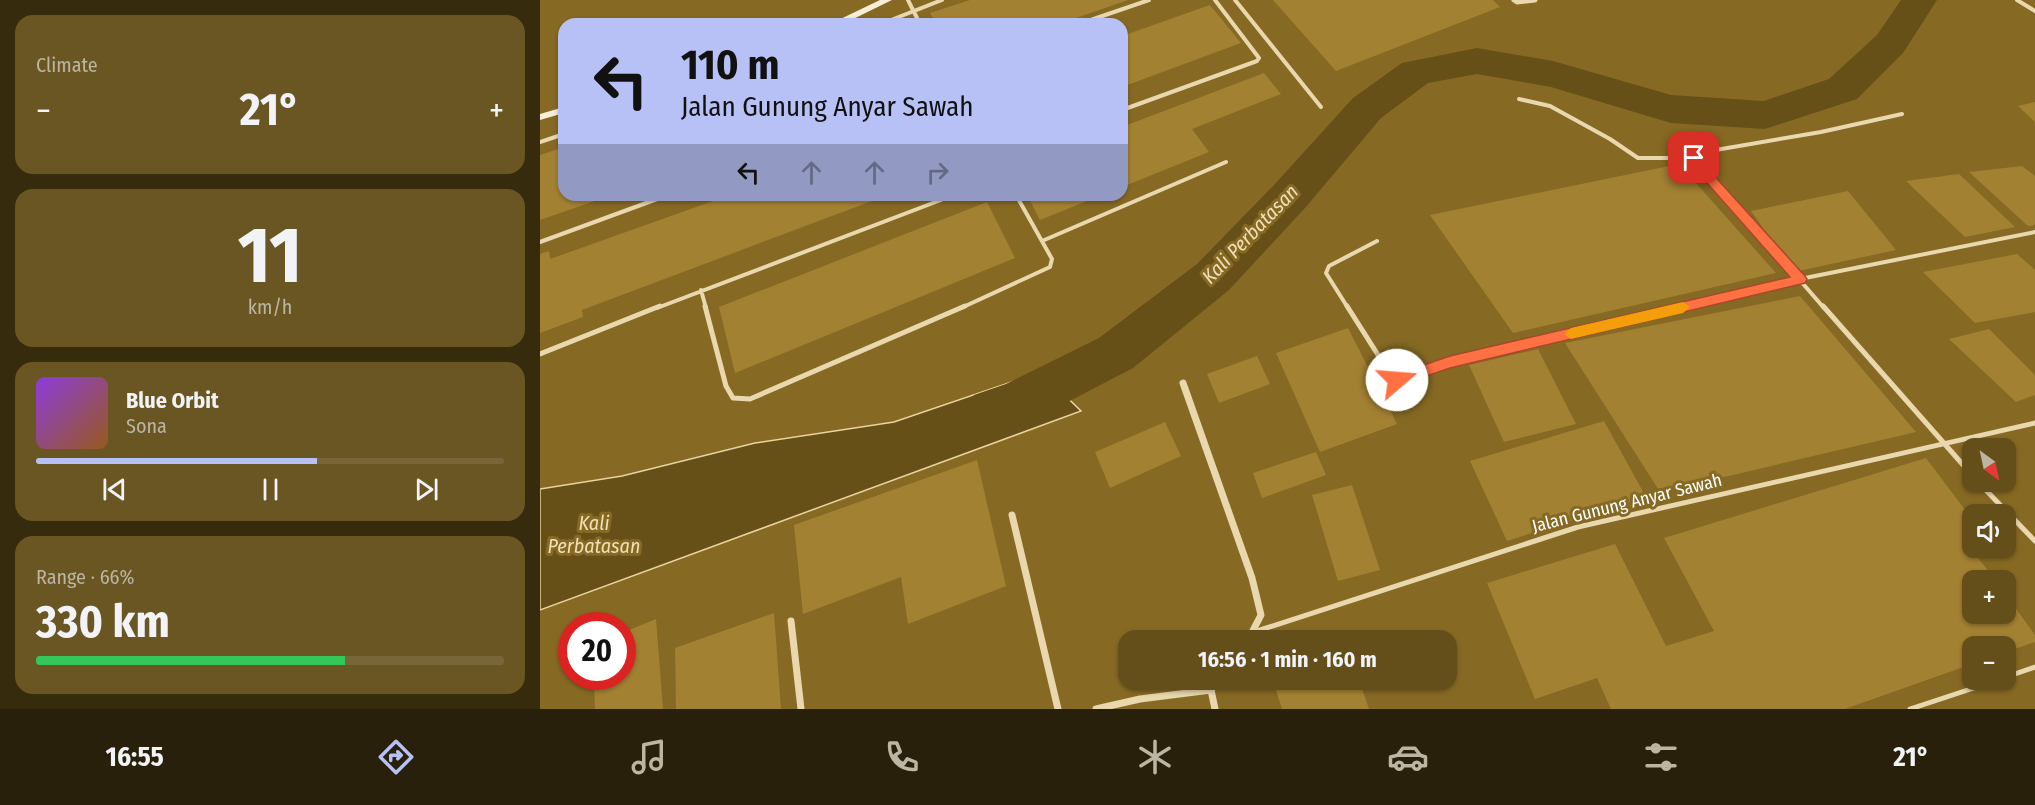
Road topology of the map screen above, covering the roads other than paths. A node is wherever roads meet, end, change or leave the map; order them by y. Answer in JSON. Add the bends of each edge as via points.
{"nodes":[{"id":1,"x":888,"y":0,"type":"edge"},
{"id":2,"x":908,"y":0,"type":"edge"},
{"id":3,"x":942,"y":0,"type":"edge"},
{"id":4,"x":1149,"y":0,"type":"edge"},
{"id":5,"x":1215,"y":0,"type":"edge"},
{"id":6,"x":1235,"y":0,"type":"edge"},
{"id":7,"x":1514,"y":0,"type":"edge"},
{"id":8,"x":1535,"y":0,"type":"edge"},
{"id":9,"x":2017,"y":0,"type":"edge"},
{"id":10,"x":913,"y":11,"type":"junction"},
{"id":11,"x":2035,"y":11,"type":"edge"},
{"id":12,"x":848,"y":18,"type":"edge"},
{"id":13,"x":896,"y":18,"type":"edge"},
{"id":14,"x":917,"y":18,"type":"edge"},
{"id":15,"x":1096,"y":18,"type":"edge"},
{"id":16,"x":1519,"y":99,"type":"dead end"},
{"id":17,"x":1321,"y":106,"type":"dead end"},
{"id":18,"x":1128,"y":108,"type":"edge"},
{"id":19,"x":558,"y":112,"type":"edge"},
{"id":20,"x":1902,"y":114,"type":"dead end"},
{"id":21,"x":540,"y":117,"type":"edge"},
{"id":22,"x":558,"y":136,"type":"edge"},
{"id":23,"x":540,"y":142,"type":"edge"},
{"id":24,"x":1694,"y":158,"type":"junction"},
{"id":25,"x":1226,"y":162,"type":"dead end"},
{"id":26,"x":652,"y":201,"type":"edge"},
{"id":27,"x":938,"y":201,"type":"edge"},
{"id":28,"x":1019,"y":201,"type":"edge"},
{"id":29,"x":2035,"y":232,"type":"edge"},
{"id":30,"x":1042,"y":241,"type":"junction"},
{"id":31,"x":1377,"y":241,"type":"dead end"},
{"id":32,"x":540,"y":242,"type":"edge"},
{"id":33,"x":1800,"y":279,"type":"junction"},
{"id":34,"x":701,"y":290,"type":"junction"},
{"id":35,"x":540,"y":354,"type":"edge"},
{"id":36,"x":1183,"y":383,"type":"dead end"},
{"id":37,"x":2035,"y":423,"type":"edge"},
{"id":38,"x":1943,"y":444,"type":"junction"},
{"id":39,"x":1962,"y":464,"type":"edge"},
{"id":40,"x":1988,"y":492,"type":"edge"},
{"id":41,"x":1012,"y":515,"type":"dead end"},
{"id":42,"x":2035,"y":541,"type":"edge"},
{"id":43,"x":791,"y":621,"type":"dead end"},
{"id":44,"x":1255,"y":630,"type":"edge"},
{"id":45,"x":1260,"y":630,"type":"edge"},
{"id":46,"x":2035,"y":667,"type":"edge"},
{"id":47,"x":2016,"y":674,"type":"edge"},
{"id":48,"x":1211,"y":690,"type":"joint"},
{"id":49,"x":1968,"y":690,"type":"edge"},
{"id":50,"x":801,"y":709,"type":"edge"},
{"id":51,"x":1058,"y":709,"type":"edge"},
{"id":52,"x":1096,"y":709,"type":"edge"},
{"id":53,"x":1215,"y":709,"type":"edge"},
{"id":54,"x":1910,"y":709,"type":"edge"}],
"edges":[{"from":1,"to":12,"type":"street"},
{"from":2,"to":10,"type":"lane"},
{"from":3,"to":10,"type":"lane"},
{"from":4,"to":15,"type":"lane"},
{"from":5,"to":18,"type":"lane","via":[[1259,58],[1257,61]]},
{"from":6,"to":17,"type":"lane"},
{"from":7,"to":8,"type":"street"},
{"from":9,"to":11,"type":"lane"},
{"from":10,"to":13,"type":"lane"},
{"from":10,"to":14,"type":"lane"},
{"from":16,"to":24,"type":"lane","via":[[1550,106],[1638,158]]},
{"from":19,"to":21,"type":"street"},
{"from":20,"to":24,"type":"lane","via":[[1698,153]]},
{"from":22,"to":23,"type":"lane"},
{"from":24,"to":33,"type":"lane"},
{"from":25,"to":30,"type":"lane"},
{"from":26,"to":32,"type":"lane"},
{"from":27,"to":34,"type":"lane"},
{"from":28,"to":30,"type":"lane"},
{"from":29,"to":33,"type":"lane"},
{"from":30,"to":34,"type":"lane","via":[[1052,259],[1050,267],[1040,274],[750,399],[733,398],[726,386]]},
{"from":31,"to":33,"type":"lane","via":[[1329,266],[1326,273],[1397,380],[1450,362]]},
{"from":33,"to":38,"type":"lane"},
{"from":34,"to":35,"type":"lane"},
{"from":36,"to":44,"type":"street","via":[[1252,578],[1261,615]]},
{"from":37,"to":38,"type":"lane","name":"Jalan Gunung Anyar Sawah"},
{"from":38,"to":39,"type":"lane"},
{"from":38,"to":45,"type":"lane","name":"Jalan Gunung Anyar Sawah","via":[[1578,527]]},
{"from":40,"to":42,"type":"lane"},
{"from":41,"to":51,"type":"street"},
{"from":43,"to":50,"type":"street"},
{"from":46,"to":47,"type":"lane"},
{"from":48,"to":52,"type":"street"},
{"from":48,"to":53,"type":"street"},
{"from":49,"to":54,"type":"lane"}]}
